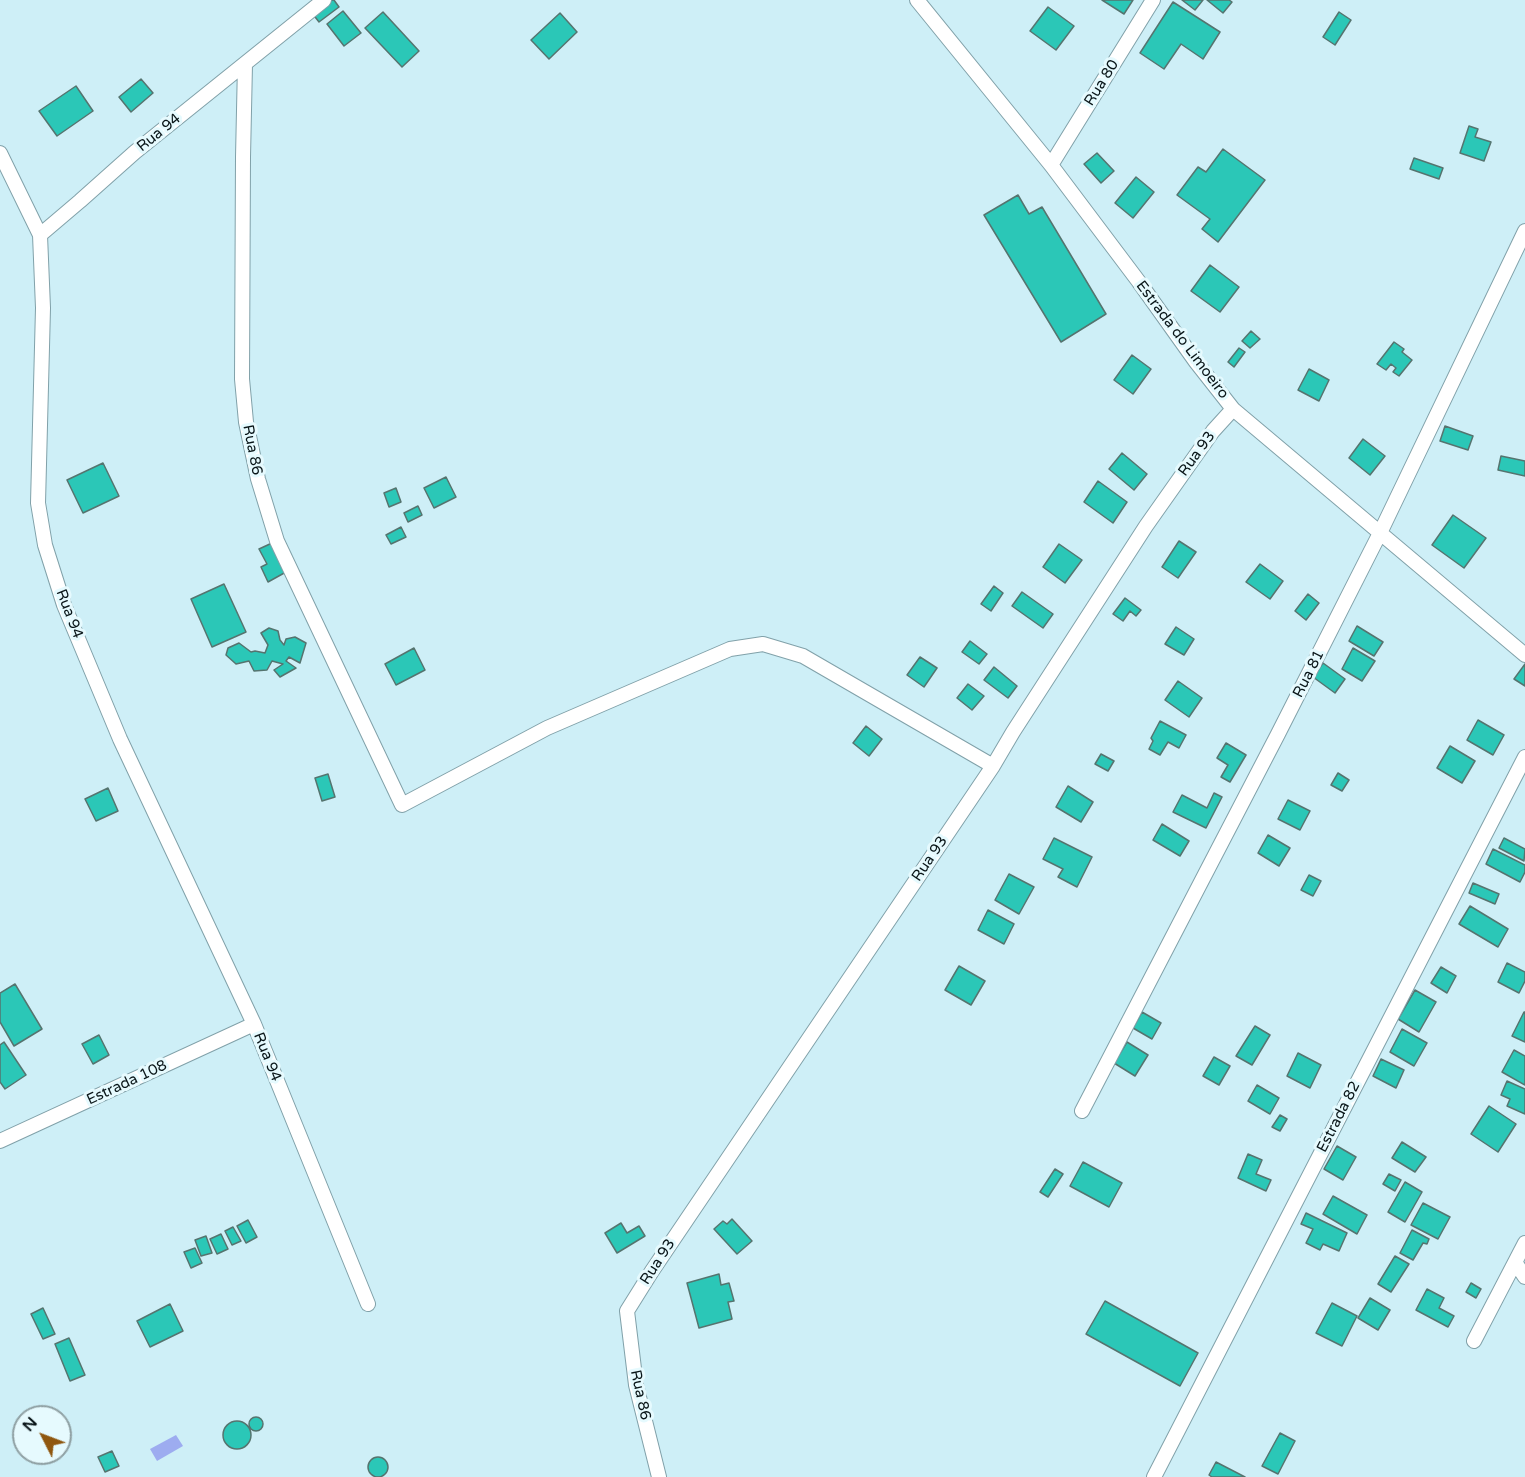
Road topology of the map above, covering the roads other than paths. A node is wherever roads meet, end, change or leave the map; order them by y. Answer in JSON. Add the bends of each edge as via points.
{"nodes":[{"id":1,"x":324,"y":0,"type":"edge"},
{"id":2,"x":917,"y":0,"type":"edge"},
{"id":3,"x":1154,"y":0,"type":"edge"},
{"id":4,"x":245,"y":64,"type":"junction"},
{"id":5,"x":0,"y":153,"type":"edge"},
{"id":6,"x":1051,"y":165,"type":"junction"},
{"id":7,"x":1525,"y":231,"type":"edge"},
{"id":8,"x":40,"y":235,"type":"junction"},
{"id":9,"x":1233,"y":409,"type":"junction"},
{"id":10,"x":1380,"y":533,"type":"junction"},
{"id":11,"x":1525,"y":655,"type":"edge"},
{"id":12,"x":1525,"y":757,"type":"edge"},
{"id":13,"x":993,"y":766,"type":"junction"},
{"id":14,"x":254,"y":1024,"type":"junction"},
{"id":15,"x":1082,"y":1111,"type":"dead end"},
{"id":16,"x":0,"y":1141,"type":"edge"},
{"id":17,"x":1525,"y":1243,"type":"edge"},
{"id":18,"x":1515,"y":1262,"type":"junction"},
{"id":19,"x":1525,"y":1277,"type":"edge"},
{"id":20,"x":368,"y":1304,"type":"dead end"},
{"id":21,"x":627,"y":1311,"type":"joint"},
{"id":22,"x":1474,"y":1341,"type":"dead end"},
{"id":23,"x":659,"y":1477,"type":"edge"},
{"id":24,"x":1154,"y":1477,"type":"edge"}],
"edges":[{"from":1,"to":4,"type":"street","name":"Rua 94"},
{"from":2,"to":6,"type":"street","name":"Estrada do Limoeiro"},
{"from":3,"to":6,"type":"street","name":"Rua 80"},
{"from":4,"to":8,"type":"street","name":"Rua 94"},
{"from":4,"to":13,"type":"street","name":"Rua 86","via":[[242,379],[258,479],[277,541],[402,805],[547,728],[730,649],[763,644],[803,656]]},
{"from":5,"to":8,"type":"street"},
{"from":6,"to":9,"type":"street","name":"Estrada do Limoeiro"},
{"from":7,"to":10,"type":"street","name":"Rua 81"},
{"from":8,"to":14,"type":"street","name":"Rua 94","via":[[43,308],[38,503],[45,545],[64,605],[120,739]]},
{"from":9,"to":10,"type":"street","name":"Estrada do Limoeiro"},
{"from":9,"to":13,"type":"street","name":"Rua 93","via":[[1152,517]]},
{"from":10,"to":11,"type":"street","name":"Estrada do Limoeiro"},
{"from":10,"to":15,"type":"street","name":"Rua 81"},
{"from":12,"to":24,"type":"street","name":"Estrada 82"},
{"from":13,"to":21,"type":"street","name":"Rua 93"},
{"from":14,"to":16,"type":"street","name":"Estrada 108"},
{"from":14,"to":20,"type":"street","name":"Rua 94"},
{"from":17,"to":18,"type":"street"},
{"from":18,"to":19,"type":"street"},
{"from":18,"to":22,"type":"street"},
{"from":21,"to":23,"type":"street","name":"Rua 86","via":[[636,1385]]}]}
